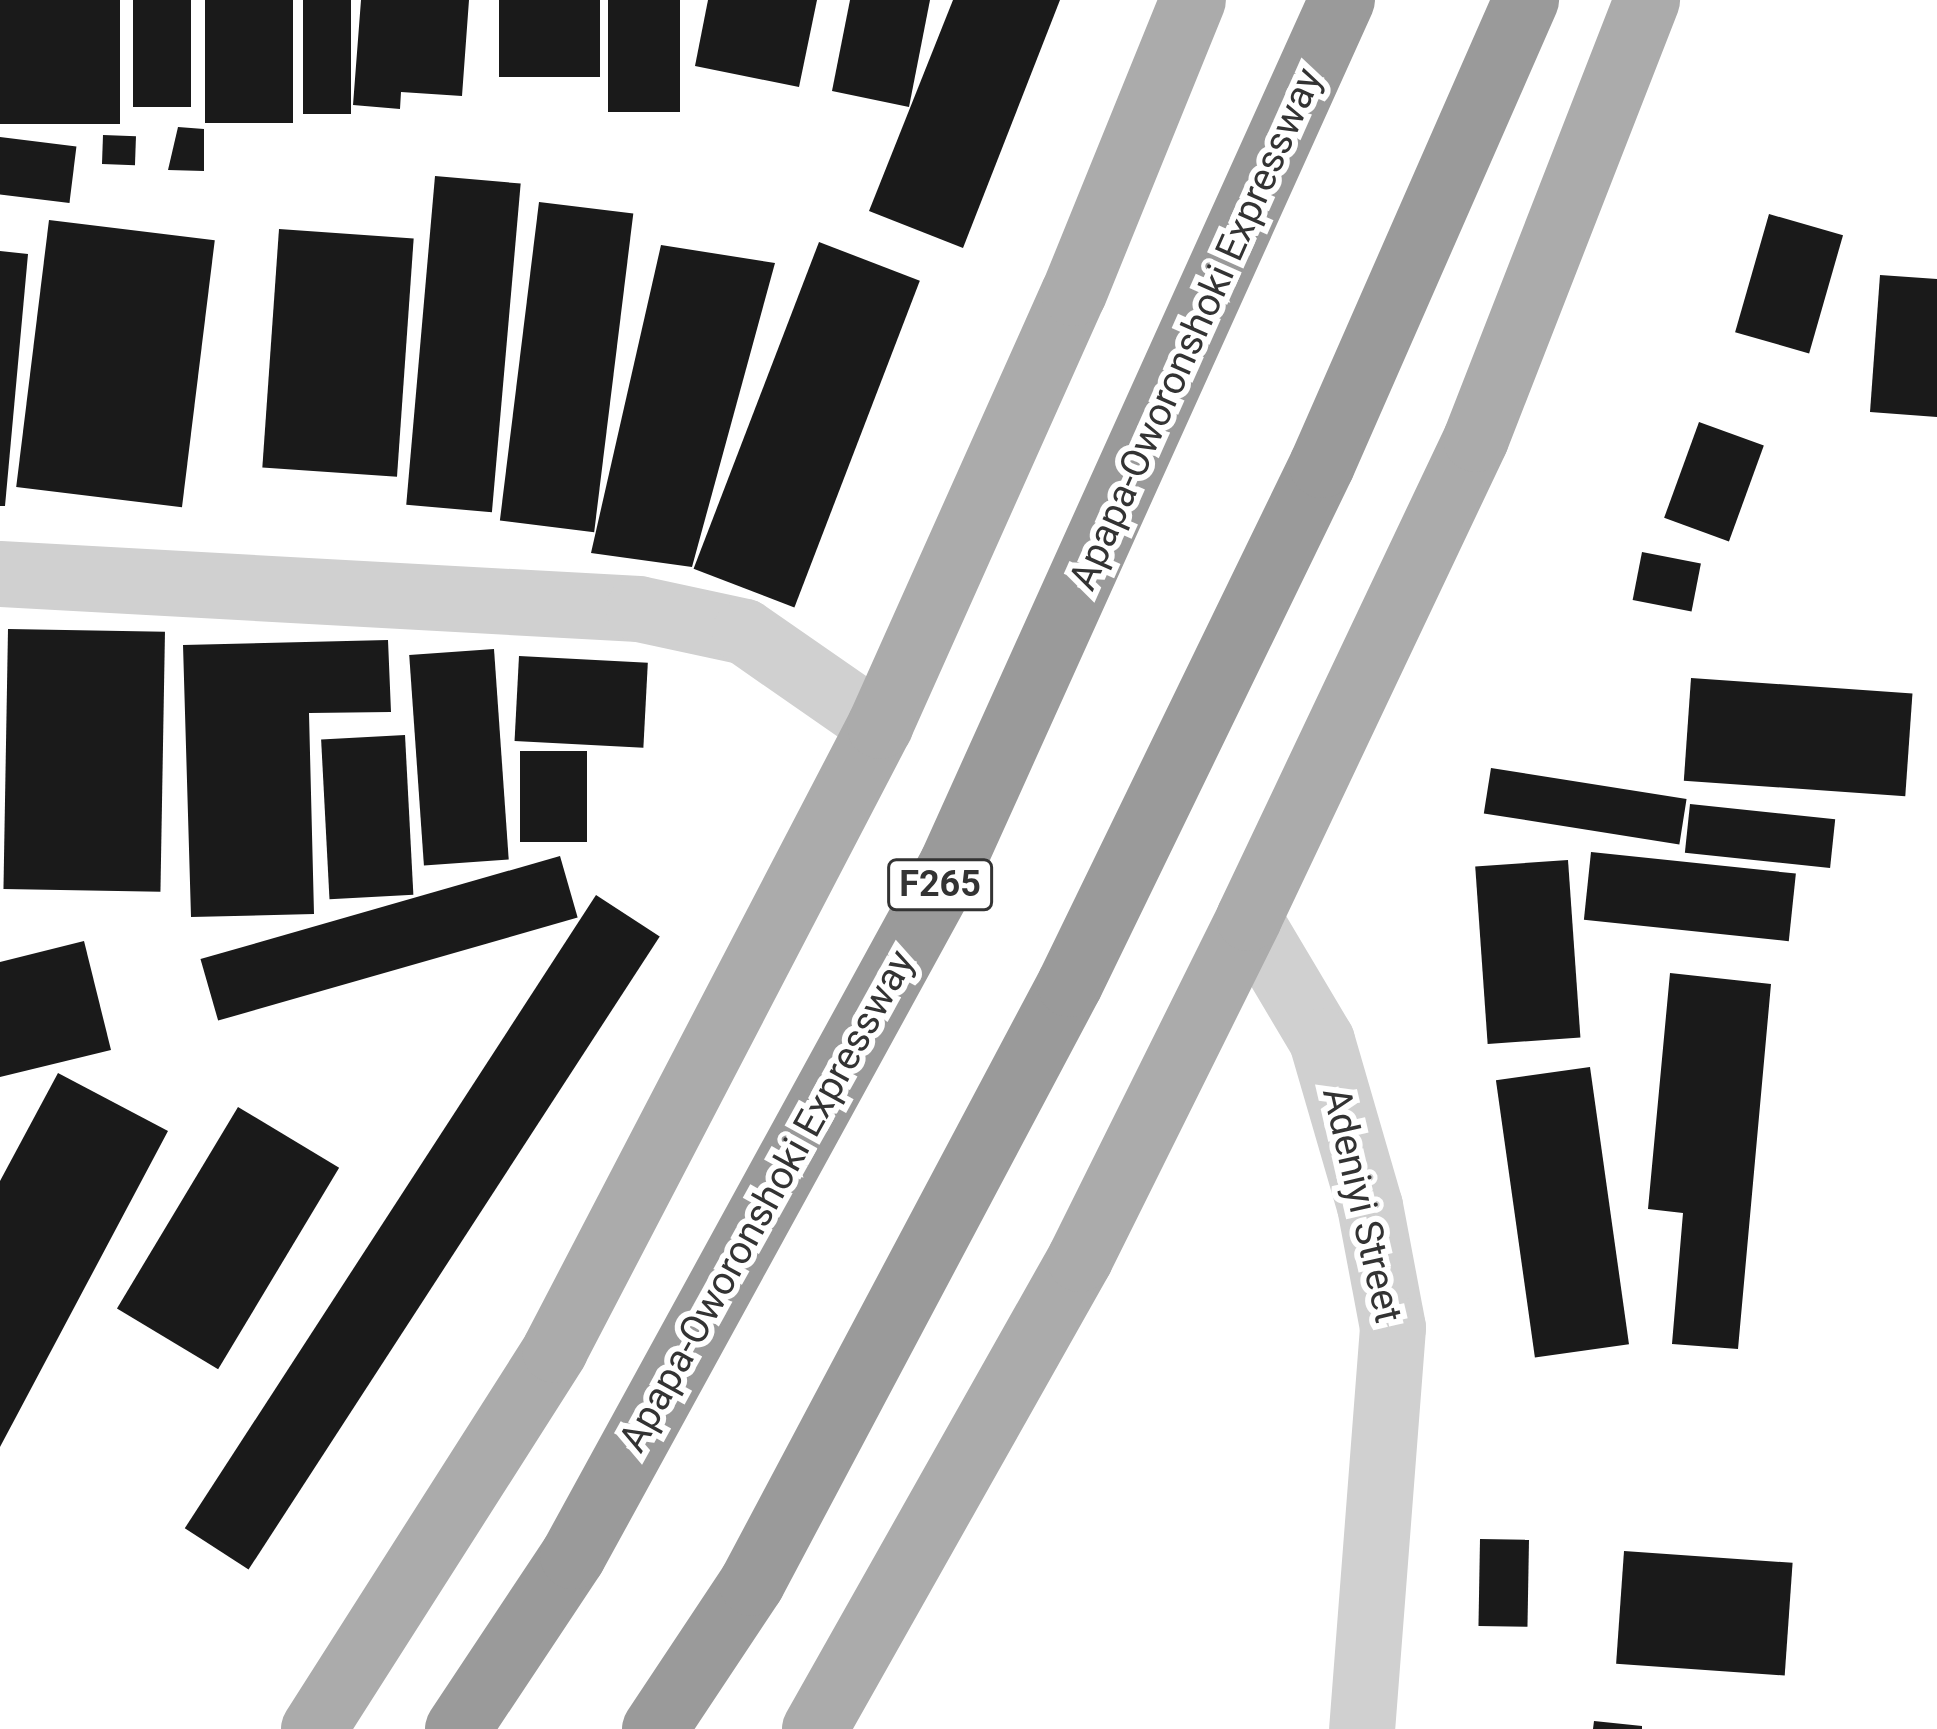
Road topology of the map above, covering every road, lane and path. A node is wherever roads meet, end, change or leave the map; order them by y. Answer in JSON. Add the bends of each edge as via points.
{"nodes":[{"id":1,"x":1193,"y":0,"type":"edge"},
{"id":2,"x":1342,"y":0,"type":"edge"},
{"id":3,"x":1526,"y":0,"type":"edge"},
{"id":4,"x":1647,"y":0,"type":"edge"},
{"id":5,"x":0,"y":574,"type":"edge"},
{"id":6,"x":880,"y":726,"type":"junction"},
{"id":7,"x":1249,"y":918,"type":"junction"},
{"id":8,"x":314,"y":1729,"type":"edge"},
{"id":9,"x":458,"y":1729,"type":"edge"},
{"id":10,"x":655,"y":1729,"type":"edge"},
{"id":11,"x":815,"y":1729,"type":"edge"},
{"id":12,"x":1362,"y":1729,"type":"edge"}],
"edges":[{"from":1,"to":6,"type":"main road","via":[[1074,293]]},
{"from":2,"to":9,"type":"highway","name":"Apapa-Oworonshoki Expressway","number":"F265","via":[[952,863],[573,1556]]},
{"from":3,"to":10,"type":"highway","via":[[1322,465],[1070,984],[752,1583]]},
{"from":4,"to":7,"type":"main road","via":[[1476,439]]},
{"from":5,"to":6,"type":"street","via":[[639,609],[745,632]]},
{"from":6,"to":8,"type":"main road","via":[[555,1350]]},
{"from":7,"to":11,"type":"main road","via":[[1080,1259]]},
{"from":7,"to":12,"type":"street","name":"Adeniyi Street","via":[[1322,1041],[1370,1206],[1394,1328]]}]}
